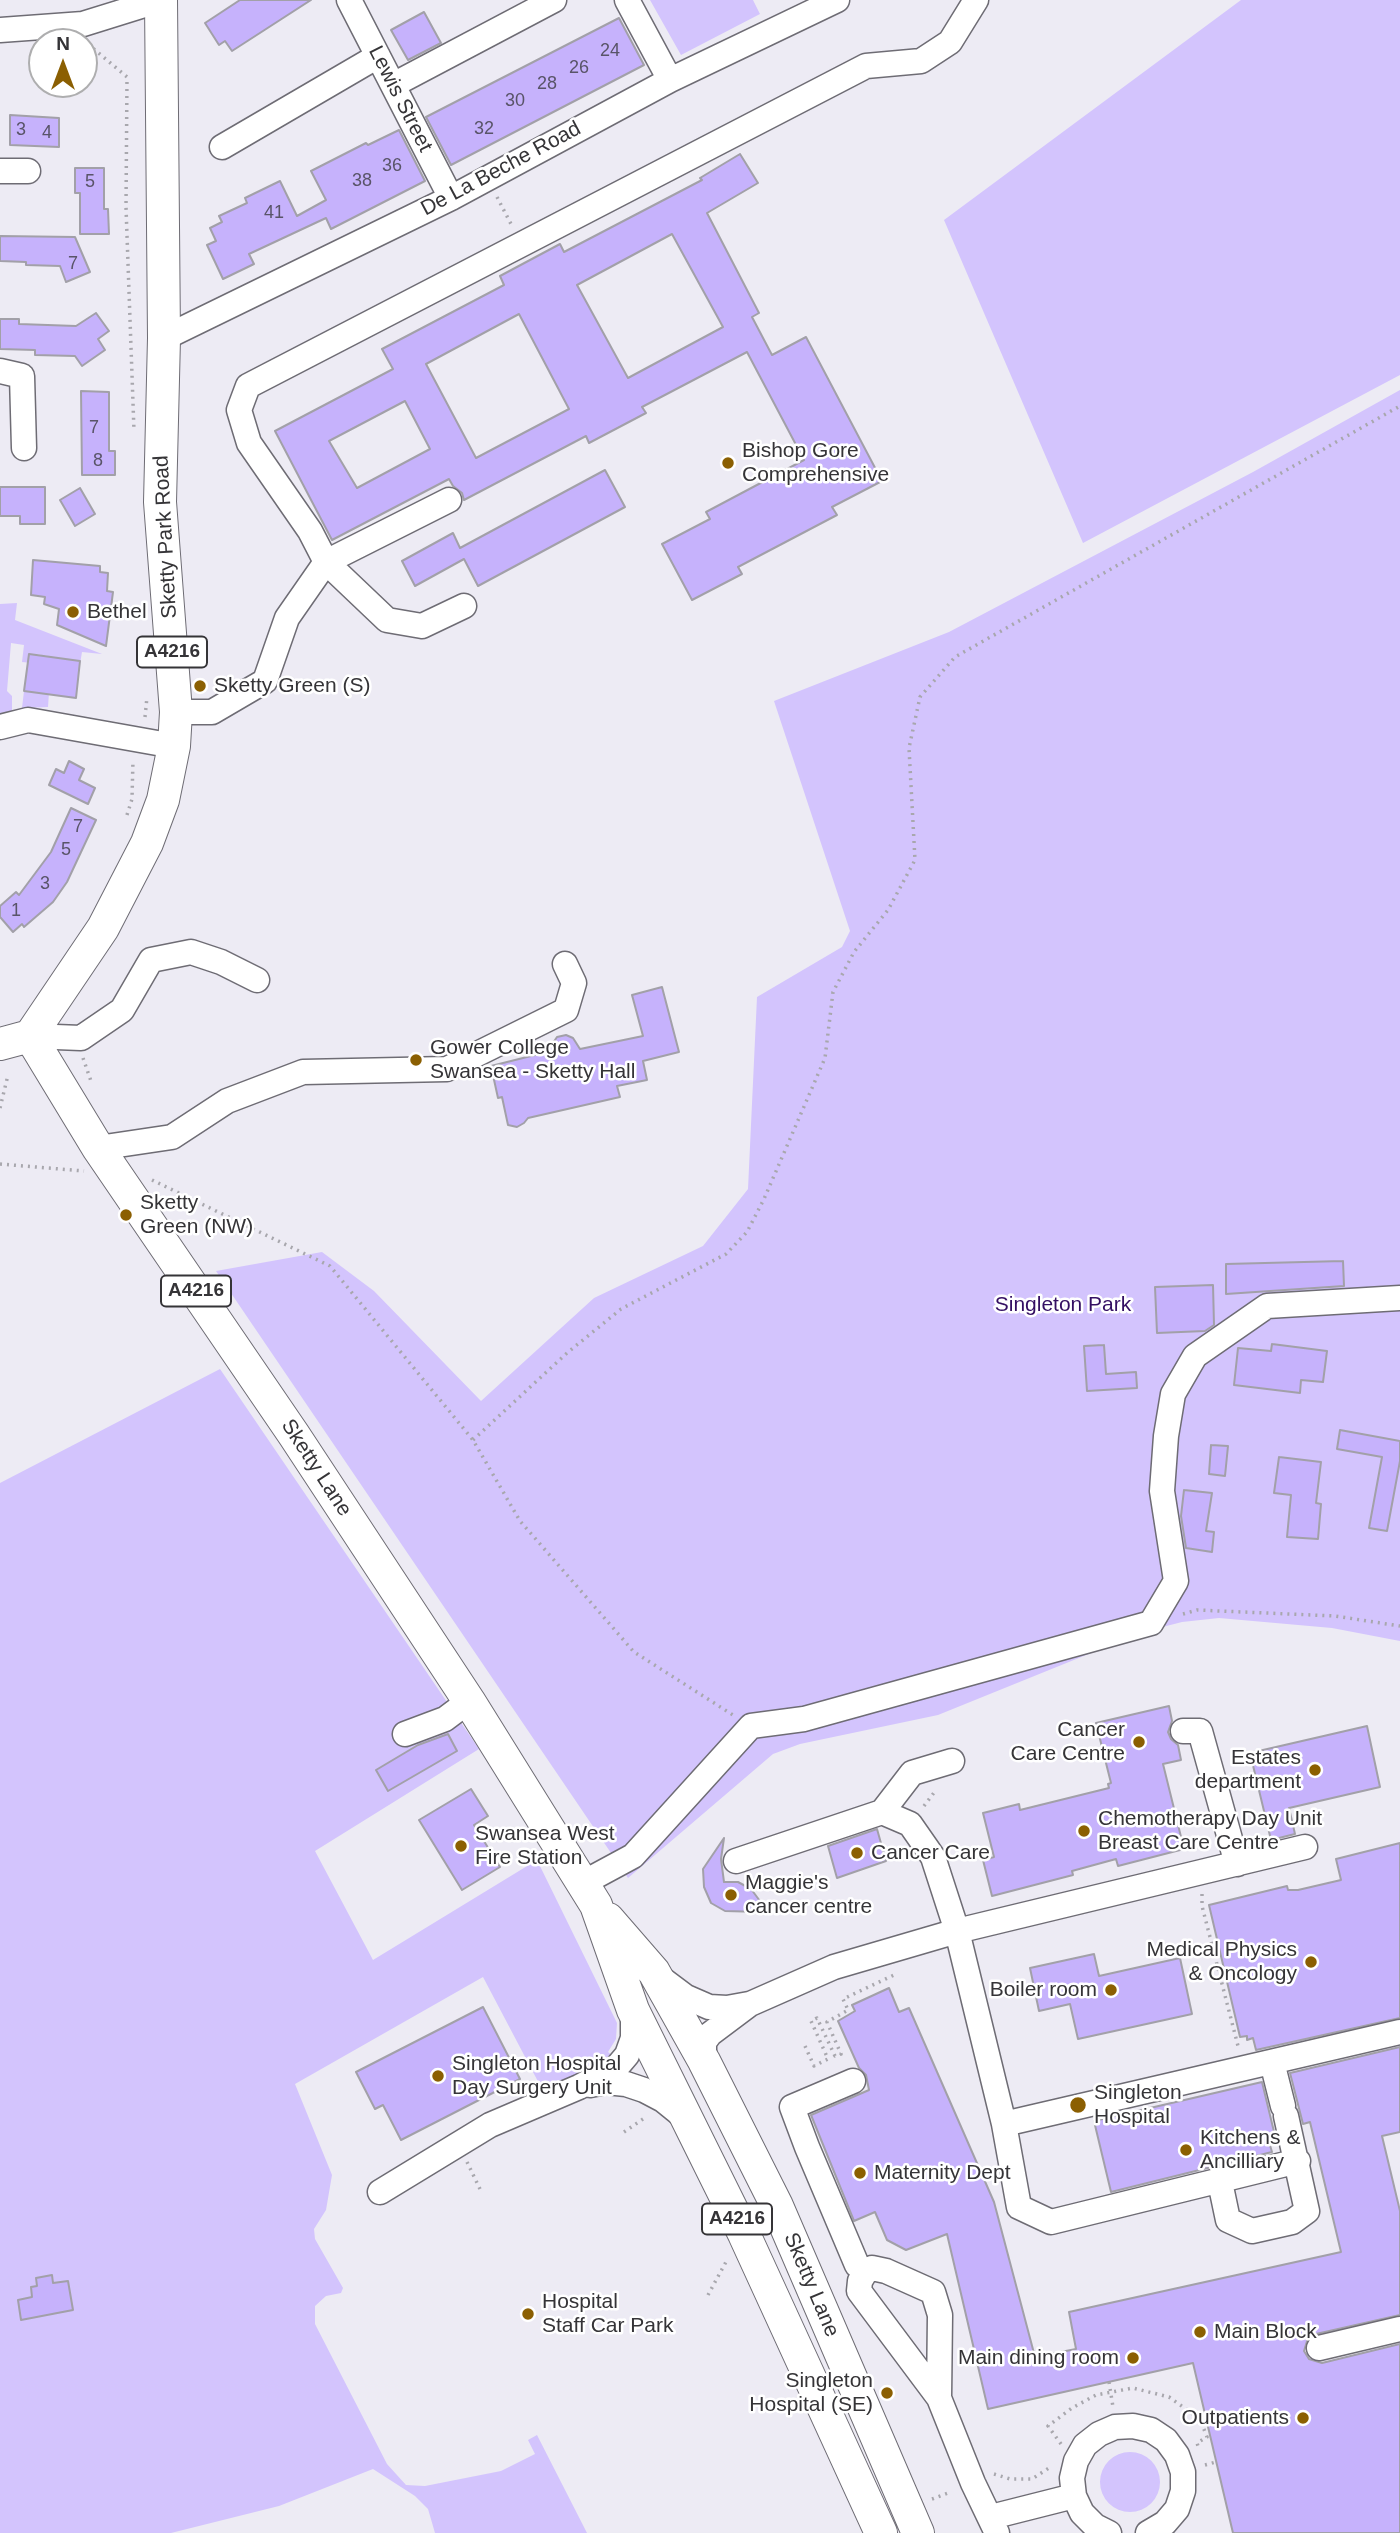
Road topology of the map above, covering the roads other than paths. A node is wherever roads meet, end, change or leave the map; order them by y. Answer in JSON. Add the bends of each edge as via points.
{"nodes":[{"id":1,"x":160,"y":0,"type":"edge"},
{"id":2,"x":349,"y":0,"type":"edge"},
{"id":3,"x":554,"y":0,"type":"edge"},
{"id":4,"x":627,"y":0,"type":"edge"},
{"id":5,"x":837,"y":0,"type":"edge"},
{"id":6,"x":976,"y":0,"type":"edge"},
{"id":7,"x":0,"y":30,"type":"edge"},
{"id":8,"x":378,"y":56,"type":"junction"},
{"id":9,"x":670,"y":80,"type":"junction"},
{"id":10,"x":393,"y":85,"type":"junction"},
{"id":11,"x":222,"y":148,"type":"dead end"},
{"id":12,"x":0,"y":171,"type":"edge"},
{"id":13,"x":28,"y":171,"type":"dead end"},
{"id":14,"x":451,"y":198,"type":"junction"},
{"id":15,"x":164,"y":338,"type":"junction"},
{"id":16,"x":0,"y":371,"type":"edge"},
{"id":17,"x":24,"y":448,"type":"dead end"},
{"id":18,"x":449,"y":499,"type":"dead end"},
{"id":19,"x":326,"y":562,"type":"junction"},
{"id":20,"x":464,"y":606,"type":"dead end"},
{"id":21,"x":176,"y":712,"type":"junction"},
{"id":22,"x":0,"y":727,"type":"edge"},
{"id":23,"x":174,"y":746,"type":"junction"},
{"id":24,"x":565,"y":964,"type":"dead end"},
{"id":25,"x":257,"y":980,"type":"dead end"},
{"id":26,"x":15,"y":1040,"type":"edge"},
{"id":27,"x":95,"y":1160,"type":"junction"},
{"id":28,"x":1400,"y":1298,"type":"edge"},
{"id":29,"x":469,"y":1701,"type":"junction"},
{"id":30,"x":1183,"y":1731,"type":"dead end"},
{"id":31,"x":405,"y":1734,"type":"dead end"},
{"id":32,"x":947,"y":1772,"type":"road end"},
{"id":33,"x":882,"y":1812,"type":"junction"},
{"id":34,"x":1305,"y":1847,"type":"dead end"},
{"id":35,"x":736,"y":1861,"type":"dead end"},
{"id":36,"x":1237,"y":1864,"type":"junction"},
{"id":37,"x":589,"y":1894,"type":"junction"},
{"id":38,"x":957,"y":1931,"type":"junction"},
{"id":39,"x":653,"y":1972,"type":"junction"},
{"id":40,"x":750,"y":2004,"type":"junction"},
{"id":41,"x":633,"y":2010,"type":"junction"},
{"id":42,"x":1400,"y":2032,"type":"edge"},
{"id":43,"x":704,"y":2061,"type":"junction"},
{"id":44,"x":1272,"y":2062,"type":"junction"},
{"id":45,"x":853,"y":2081,"type":"dead end"},
{"id":46,"x":579,"y":2087,"type":"junction"},
{"id":47,"x":688,"y":2120,"type":"junction"},
{"id":48,"x":1004,"y":2124,"type":"junction"},
{"id":49,"x":1297,"y":2161,"type":"junction"},
{"id":50,"x":1220,"y":2182,"type":"junction"},
{"id":51,"x":380,"y":2192,"type":"dead end"},
{"id":52,"x":866,"y":2270,"type":"junction"},
{"id":53,"x":1400,"y":2329,"type":"edge"},
{"id":54,"x":1319,"y":2348,"type":"dead end"},
{"id":55,"x":939,"y":2398,"type":"junction"},
{"id":56,"x":1074,"y":2496,"type":"junction"},
{"id":57,"x":994,"y":2525,"type":"edge"},
{"id":58,"x":881,"y":2533,"type":"edge"},
{"id":59,"x":918,"y":2533,"type":"edge"},
{"id":60,"x":1109,"y":2533,"type":"edge"},
{"id":61,"x":1149,"y":2533,"type":"edge"}],
"edges":[{"from":1,"to":7,"type":"street","via":[[83,24]]},
{"from":1,"to":15,"type":"main road","name":"Sketty Park Road","number":"A4216"},
{"from":2,"to":8,"type":"street","name":"Lewis Street"},
{"from":3,"to":10,"type":"street"},
{"from":4,"to":9,"type":"street"},
{"from":5,"to":9,"type":"street","name":"De La Beche Road"},
{"from":6,"to":19,"type":"street","via":[[950,42],[921,61],[866,66],[248,386],[239,410],[249,443]]},
{"from":8,"to":10,"type":"street","name":"Lewis Street"},
{"from":8,"to":11,"type":"street"},
{"from":9,"to":14,"type":"street","name":"De La Beche Road"},
{"from":10,"to":14,"type":"street","name":"Lewis Street"},
{"from":12,"to":13,"type":"street"},
{"from":14,"to":15,"type":"street","name":"De La Beche Road"},
{"from":15,"to":21,"type":"main road","name":"Sketty Park Road","number":"A4216","via":[[160,502]]},
{"from":16,"to":17,"type":"street","via":[[22,376]]},
{"from":18,"to":19,"type":"street"},
{"from":19,"to":20,"type":"street","via":[[387,620],[422,626]]},
{"from":19,"to":21,"type":"street","via":[[287,618],[265,681],[212,712]]},
{"from":21,"to":23,"type":"main road","name":"Sketty Park Road","number":"A4216"},
{"from":22,"to":23,"type":"street","via":[[28,720]]},
{"from":23,"to":26,"type":"main road","name":"Sketty Park Road","number":"A4216","via":[[163,800],[148,839],[103,928]]},
{"from":24,"to":27,"type":"street","via":[[574,983],[566,1010],[447,1069],[303,1072],[227,1101],[172,1137]]},
{"from":25,"to":26,"type":"street","via":[[191,952],[151,960],[122,1010],[81,1038]]},
{"from":26,"to":27,"type":"main road","name":"Sketty Lane","number":"A4216"},
{"from":27,"to":29,"type":"main road","name":"Sketty Lane","number":"A4216","via":[[294,1434]]},
{"from":28,"to":37,"type":"street","via":[[1267,1306],[1195,1356],[1173,1394],[1163,1477],[1176,1581],[1151,1623],[804,1719],[751,1726],[633,1856]]},
{"from":29,"to":31,"type":"street","via":[[445,1719]]},
{"from":29,"to":37,"type":"main road","name":"Sketty Lane","number":"A4216"},
{"from":30,"to":36,"type":"street","via":[[1200,1731]]},
{"from":32,"to":33,"type":"street","via":[[912,1773]]},
{"from":33,"to":35,"type":"street"},
{"from":33,"to":38,"type":"street","via":[[910,1824],[933,1857]]},
{"from":34,"to":36,"type":"street"},
{"from":36,"to":38,"type":"street"},
{"from":37,"to":39,"type":"main road","name":"Sketty Lane","number":"A4216"},
{"from":37,"to":41,"type":"main road","name":"Sketty Lane","number":"A4216"},
{"from":38,"to":40,"type":"street","via":[[834,1968]]},
{"from":38,"to":48,"type":"street"},
{"from":39,"to":40,"type":"street","via":[[698,2003],[727,2008]]},
{"from":39,"to":43,"type":"main road","name":"Sketty Lane","number":"A4216"},
{"from":40,"to":43,"type":"street","via":[[710,2034]]},
{"from":41,"to":46,"type":"street","via":[[633,2038],[627,2055],[616,2068]]},
{"from":41,"to":47,"type":"main road","name":"Sketty Lane","number":"A4216"},
{"from":42,"to":44,"type":"street"},
{"from":43,"to":59,"type":"main road","name":"Sketty Lane","number":"A4216","via":[[777,2206]]},
{"from":44,"to":48,"type":"street"},
{"from":44,"to":49,"type":"street"},
{"from":45,"to":52,"type":"street","via":[[792,2108],[857,2265]]},
{"from":46,"to":47,"type":"street","via":[[626,2084],[663,2101]]},
{"from":46,"to":51,"type":"street","via":[[490,2125]]},
{"from":47,"to":58,"type":"main road","name":"Sketty Lane","number":"A4216"},
{"from":48,"to":50,"type":"street","via":[[1019,2207],[1051,2221]]},
{"from":49,"to":50,"type":"street"},
{"from":49,"to":50,"type":"street","via":[[1307,2211],[1292,2222],[1252,2231],[1228,2220]]},
{"from":52,"to":55,"type":"street","via":[[859,2291]]},
{"from":52,"to":55,"type":"street","via":[[886,2271],[933,2292],[940,2315]]},
{"from":53,"to":54,"type":"street"},
{"from":55,"to":57,"type":"street"},
{"from":56,"to":57,"type":"street"},
{"from":56,"to":60,"type":"street","via":[[1082,2513]]},
{"from":56,"to":61,"type":"street","via":[[1072,2478],[1085,2445],[1115,2427],[1151,2430],[1177,2455],[1183,2491],[1177,2509]]}]}
